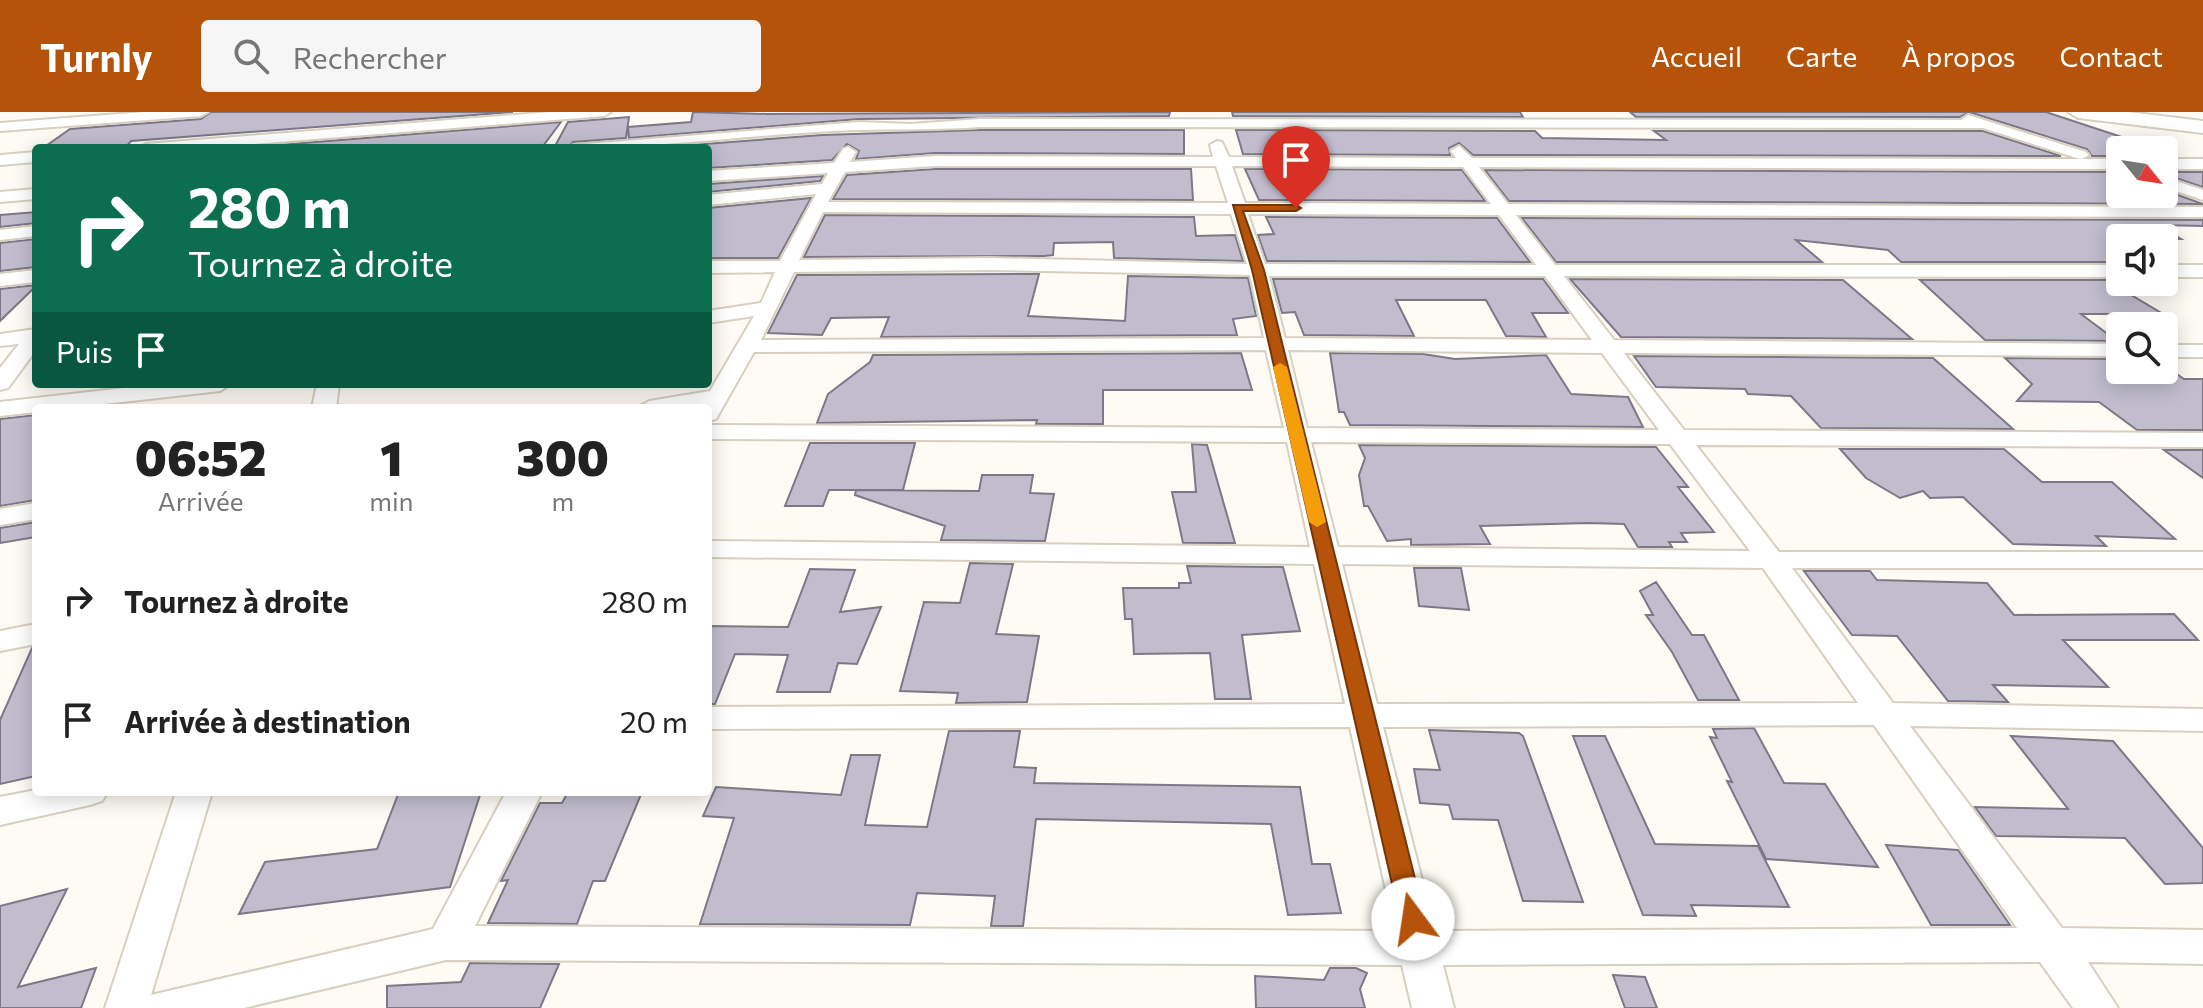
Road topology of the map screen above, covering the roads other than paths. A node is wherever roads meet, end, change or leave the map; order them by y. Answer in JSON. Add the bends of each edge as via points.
{"nodes":[{"id":1,"x":201,"y":112,"type":"edge"},
{"id":2,"x":216,"y":112,"type":"edge"},
{"id":3,"x":434,"y":112,"type":"edge"},
{"id":4,"x":604,"y":112,"type":"edge"},
{"id":5,"x":1948,"y":112,"type":"edge"},
{"id":6,"x":2078,"y":112,"type":"edge"},
{"id":7,"x":1204,"y":118,"type":"edge"},
{"id":8,"x":864,"y":119,"type":"edge"},
{"id":9,"x":1434,"y":119,"type":"edge"},
{"id":10,"x":1983,"y":124,"type":"junction"},
{"id":11,"x":426,"y":126,"type":"junction"},
{"id":12,"x":0,"y":127,"type":"edge"},
{"id":13,"x":2203,"y":127,"type":"edge"},
{"id":14,"x":187,"y":144,"type":"edge"},
{"id":15,"x":209,"y":144,"type":"edge"},
{"id":16,"x":416,"y":144,"type":"edge"},
{"id":17,"x":617,"y":144,"type":"edge"},
{"id":18,"x":32,"y":157,"type":"edge"},
{"id":19,"x":0,"y":160,"type":"edge"},
{"id":20,"x":1224,"y":162,"type":"junction"},
{"id":21,"x":1467,"y":162,"type":"junction"},
{"id":22,"x":2106,"y":162,"type":"edge"},
{"id":23,"x":2178,"y":164,"type":"edge"},
{"id":24,"x":2203,"y":164,"type":"edge"},
{"id":25,"x":841,"y":165,"type":"junction"},
{"id":26,"x":2106,"y":165,"type":"edge"},
{"id":27,"x":712,"y":176,"type":"edge"},
{"id":28,"x":2178,"y":187,"type":"edge"},
{"id":29,"x":830,"y":188,"type":"junction"},
{"id":30,"x":32,"y":194,"type":"edge"},
{"id":31,"x":2203,"y":195,"type":"edge"},
{"id":32,"x":0,"y":197,"type":"edge"},
{"id":33,"x":712,"y":200,"type":"edge"},
{"id":34,"x":818,"y":207,"type":"junction"},
{"id":35,"x":1236,"y":207,"type":"junction"},
{"id":36,"x":1504,"y":209,"type":"junction"},
{"id":37,"x":2203,"y":212,"type":"edge"},
{"id":38,"x":32,"y":231,"type":"edge"},
{"id":39,"x":0,"y":235,"type":"edge"},
{"id":40,"x":712,"y":267,"type":"edge"},
{"id":41,"x":787,"y":267,"type":"junction"},
{"id":42,"x":1553,"y":269,"type":"junction"},
{"id":43,"x":1258,"y":270,"type":"junction"},
{"id":44,"x":2106,"y":271,"type":"edge"},
{"id":45,"x":2178,"y":271,"type":"edge"},
{"id":46,"x":2203,"y":271,"type":"edge"},
{"id":47,"x":32,"y":276,"type":"edge"},
{"id":48,"x":0,"y":280,"type":"edge"},
{"id":49,"x":769,"y":308,"type":"junction"},
{"id":50,"x":712,"y":316,"type":"edge"},
{"id":51,"x":32,"y":336,"type":"edge"},
{"id":52,"x":0,"y":340,"type":"edge"},
{"id":53,"x":32,"y":340,"type":"edge"},
{"id":54,"x":1274,"y":344,"type":"junction"},
{"id":55,"x":747,"y":346,"type":"junction"},
{"id":56,"x":1608,"y":346,"type":"junction"},
{"id":57,"x":2106,"y":350,"type":"edge"},
{"id":58,"x":2178,"y":351,"type":"edge"},
{"id":59,"x":2203,"y":351,"type":"edge"},
{"id":60,"x":0,"y":383,"type":"edge"},
{"id":61,"x":185,"y":388,"type":"edge"},
{"id":62,"x":44,"y":404,"type":"edge"},
{"id":63,"x":32,"y":405,"type":"edge"},
{"id":64,"x":712,"y":405,"type":"edge"},
{"id":65,"x":0,"y":409,"type":"edge"},
{"id":66,"x":712,"y":432,"type":"edge"},
{"id":67,"x":1296,"y":435,"type":"junction"},
{"id":68,"x":1678,"y":438,"type":"junction"},
{"id":69,"x":2203,"y":440,"type":"edge"},
{"id":70,"x":32,"y":512,"type":"edge"},
{"id":71,"x":0,"y":517,"type":"edge"},
{"id":72,"x":712,"y":549,"type":"edge"},
{"id":73,"x":1325,"y":556,"type":"junction"},
{"id":74,"x":1771,"y":560,"type":"junction"},
{"id":75,"x":2203,"y":560,"type":"edge"},
{"id":76,"x":32,"y":635,"type":"edge"},
{"id":77,"x":0,"y":641,"type":"edge"},
{"id":78,"x":1883,"y":714,"type":"junction"},
{"id":79,"x":1363,"y":716,"type":"junction"},
{"id":80,"x":712,"y":718,"type":"edge"},
{"id":81,"x":2203,"y":720,"type":"edge"},
{"id":82,"x":71,"y":796,"type":"edge"},
{"id":83,"x":193,"y":796,"type":"edge"},
{"id":84,"x":522,"y":796,"type":"edge"},
{"id":85,"x":0,"y":811,"type":"edge"},
{"id":86,"x":446,"y":943,"type":"junction"},
{"id":87,"x":2051,"y":945,"type":"junction"},
{"id":88,"x":2203,"y":947,"type":"edge"},
{"id":89,"x":1420,"y":948,"type":"junction"},
{"id":90,"x":126,"y":1008,"type":"edge"},
{"id":91,"x":166,"y":1008,"type":"edge"},
{"id":92,"x":1433,"y":1008,"type":"edge"},
{"id":93,"x":2097,"y":1008,"type":"edge"}],
"edges":[{"from":1,"to":12,"type":"street"},
{"from":2,"to":14,"type":"street"},
{"from":3,"to":11,"type":"street"},
{"from":4,"to":11,"type":"street"},
{"from":5,"to":10,"type":"street"},
{"from":6,"to":13,"type":"street"},
{"from":7,"to":8,"type":"street"},
{"from":7,"to":9,"type":"street"},
{"from":7,"to":20,"type":"street"},
{"from":8,"to":17,"type":"street"},
{"from":8,"to":25,"type":"street"},
{"from":9,"to":10,"type":"street"},
{"from":9,"to":21,"type":"street"},
{"from":10,"to":22,"type":"street"},
{"from":11,"to":15,"type":"street"},
{"from":11,"to":16,"type":"street"},
{"from":18,"to":19,"type":"street"},
{"from":20,"to":21,"type":"street"},
{"from":20,"to":25,"type":"street"},
{"from":20,"to":35,"type":"street"},
{"from":21,"to":26,"type":"street"},
{"from":21,"to":36,"type":"street"},
{"from":23,"to":24,"type":"street"},
{"from":25,"to":27,"type":"street"},
{"from":25,"to":29,"type":"street"},
{"from":28,"to":31,"type":"street"},
{"from":29,"to":33,"type":"street"},
{"from":29,"to":34,"type":"street"},
{"from":30,"to":32,"type":"street"},
{"from":34,"to":35,"type":"street"},
{"from":34,"to":41,"type":"street"},
{"from":35,"to":36,"type":"street"},
{"from":35,"to":43,"type":"street"},
{"from":36,"to":37,"type":"street"},
{"from":36,"to":42,"type":"street"},
{"from":38,"to":39,"type":"street"},
{"from":40,"to":41,"type":"street"},
{"from":41,"to":43,"type":"street","via":[[991,264]]},
{"from":41,"to":49,"type":"street"},
{"from":42,"to":43,"type":"street"},
{"from":42,"to":44,"type":"street"},
{"from":42,"to":56,"type":"street"},
{"from":43,"to":54,"type":"street"},
{"from":45,"to":46,"type":"street"},
{"from":47,"to":48,"type":"street"},
{"from":49,"to":50,"type":"street"},
{"from":49,"to":55,"type":"street"},
{"from":51,"to":52,"type":"street"},
{"from":53,"to":60,"type":"street"},
{"from":54,"to":55,"type":"street"},
{"from":54,"to":56,"type":"street"},
{"from":54,"to":67,"type":"street"},
{"from":55,"to":64,"type":"street"},
{"from":56,"to":57,"type":"street"},
{"from":56,"to":68,"type":"street"},
{"from":58,"to":59,"type":"street"},
{"from":61,"to":62,"type":"street"},
{"from":63,"to":65,"type":"street"},
{"from":66,"to":67,"type":"street"},
{"from":67,"to":68,"type":"street"},
{"from":67,"to":73,"type":"street"},
{"from":68,"to":69,"type":"street"},
{"from":68,"to":74,"type":"street"},
{"from":70,"to":71,"type":"street"},
{"from":72,"to":73,"type":"street"},
{"from":73,"to":74,"type":"street"},
{"from":73,"to":79,"type":"street"},
{"from":74,"to":75,"type":"street"},
{"from":74,"to":78,"type":"street"},
{"from":76,"to":77,"type":"street"},
{"from":78,"to":79,"type":"street"},
{"from":78,"to":81,"type":"street"},
{"from":78,"to":87,"type":"street"},
{"from":79,"to":80,"type":"street"},
{"from":79,"to":89,"type":"street"},
{"from":82,"to":85,"type":"street"},
{"from":83,"to":90,"type":"street"},
{"from":84,"to":86,"type":"street"},
{"from":86,"to":89,"type":"street"},
{"from":86,"to":91,"type":"street"},
{"from":87,"to":88,"type":"street"},
{"from":87,"to":89,"type":"street"},
{"from":87,"to":93,"type":"street"},
{"from":89,"to":92,"type":"street"}]}
